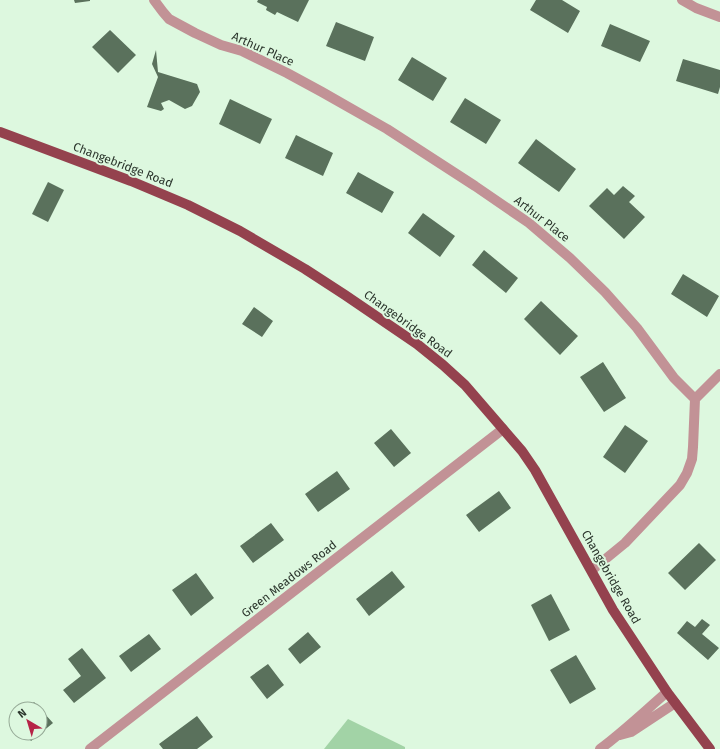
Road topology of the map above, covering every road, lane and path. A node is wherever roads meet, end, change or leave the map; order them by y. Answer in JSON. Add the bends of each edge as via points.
{"nodes":[{"id":1,"x":154,"y":0,"type":"edge"},
{"id":2,"x":682,"y":0,"type":"edge"},
{"id":3,"x":720,"y":17,"type":"edge"},
{"id":4,"x":0,"y":132,"type":"edge"},
{"id":5,"x":720,"y":374,"type":"edge"},
{"id":6,"x":695,"y":399,"type":"junction"},
{"id":7,"x":503,"y":429,"type":"junction"},
{"id":8,"x":592,"y":570,"type":"junction"},
{"id":9,"x":667,"y":692,"type":"junction"},
{"id":10,"x":675,"y":703,"type":"junction"},
{"id":11,"x":620,"y":735,"type":"junction"},
{"id":12,"x":90,"y":749,"type":"edge"},
{"id":13,"x":600,"y":749,"type":"edge"},
{"id":14,"x":710,"y":749,"type":"edge"}],
"edges":[{"from":1,"to":6,"type":"street","name":"Arthur Place","via":[[169,19],[221,45],[242,51],[322,92],[387,129],[529,223],[605,292],[637,328],[674,378]]},
{"from":2,"to":3,"type":"street"},
{"from":4,"to":7,"type":"main road","name":"Changebridge Road","via":[[188,205],[240,231],[305,269],[417,344],[443,365]]},
{"from":5,"to":6,"type":"street"},
{"from":6,"to":8,"type":"street","via":[[692,459],[680,485],[625,543]]},
{"from":7,"to":8,"type":"main road","name":"Changebridge Road","via":[[535,470]]},
{"from":7,"to":12,"type":"street","name":"Green Meadows Road"},
{"from":8,"to":9,"type":"main road","name":"Changebridge Road","via":[[613,610]]},
{"from":9,"to":10,"type":"main road","name":"Changebridge Road"},
{"from":9,"to":11,"type":"street"},
{"from":10,"to":11,"type":"street","via":[[630,732]]},
{"from":10,"to":14,"type":"main road","name":"Changebridge Road"},
{"from":11,"to":13,"type":"street"}]}
